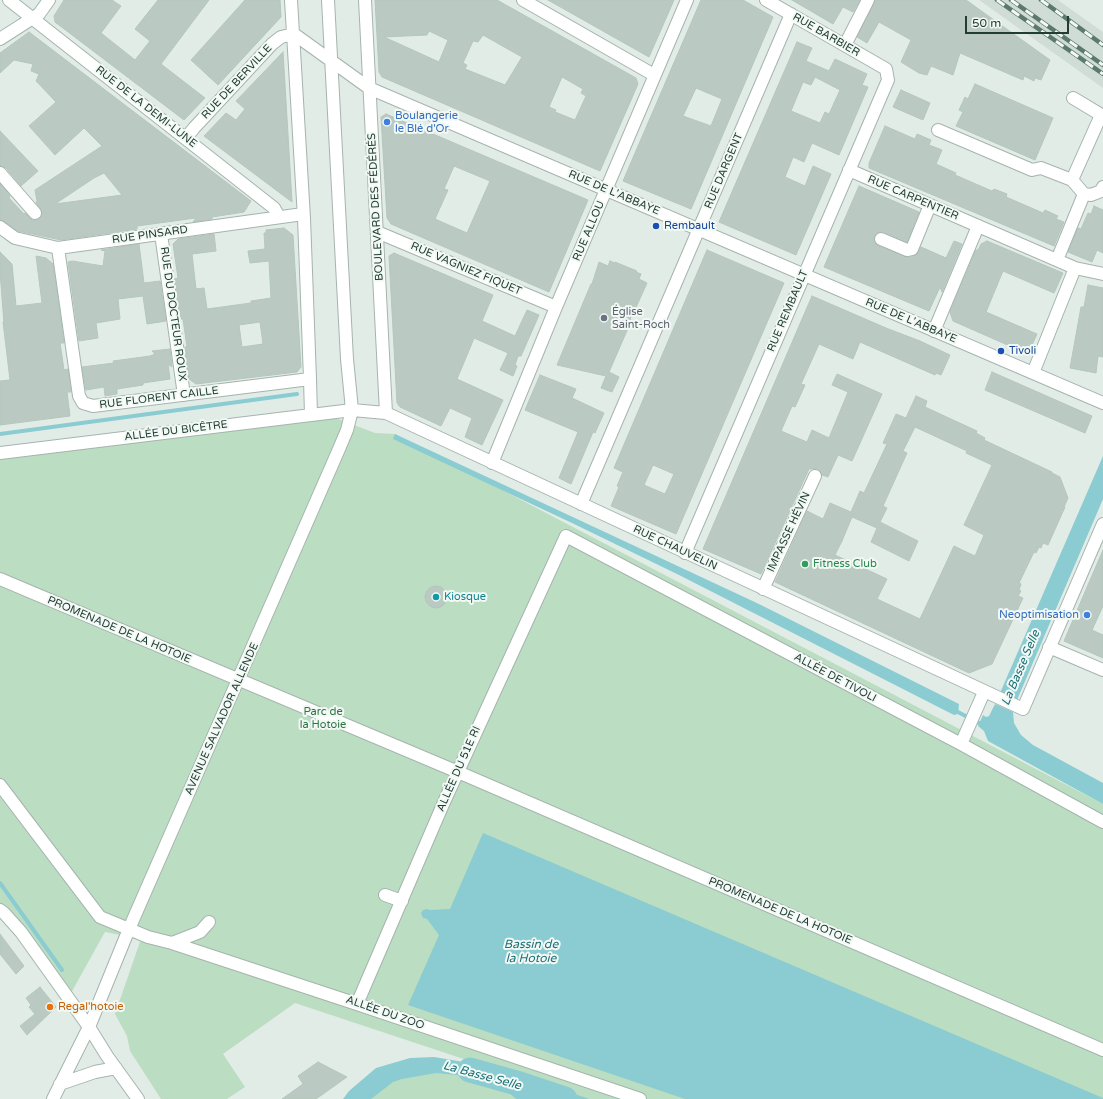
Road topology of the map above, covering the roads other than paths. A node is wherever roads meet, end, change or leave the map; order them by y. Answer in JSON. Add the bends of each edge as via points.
{"nodes":[{"id":1,"x":9,"y":0,"type":"edge"},
{"id":2,"x":49,"y":0,"type":"edge"},
{"id":3,"x":291,"y":0,"type":"edge"},
{"id":4,"x":328,"y":0,"type":"edge"},
{"id":5,"x":365,"y":0,"type":"edge"},
{"id":6,"x":523,"y":0,"type":"edge"},
{"id":7,"x":687,"y":0,"type":"edge"},
{"id":8,"x":766,"y":0,"type":"edge"},
{"id":9,"x":868,"y":0,"type":"edge"},
{"id":10,"x":791,"y":14,"type":"junction"},
{"id":11,"x":32,"y":18,"type":"junction"},
{"id":12,"x":294,"y":34,"type":"junction"},
{"id":13,"x":0,"y":39,"type":"edge"},
{"id":14,"x":844,"y":46,"type":"junction"},
{"id":15,"x":331,"y":62,"type":"junction"},
{"id":16,"x":886,"y":69,"type":"joint"},
{"id":17,"x":654,"y":75,"type":"junction"},
{"id":18,"x":369,"y":88,"type":"junction"},
{"id":19,"x":1073,"y":98,"type":"dead end"},
{"id":20,"x":1102,"y":116,"type":"edge"},
{"id":21,"x":938,"y":130,"type":"dead end"},
{"id":22,"x":186,"y":138,"type":"junction"},
{"id":23,"x":849,"y":170,"type":"junction"},
{"id":24,"x":0,"y":173,"type":"edge"},
{"id":25,"x":1072,"y":180,"type":"junction"},
{"id":26,"x":1103,"y":187,"type":"edge"},
{"id":27,"x":606,"y":190,"type":"junction"},
{"id":28,"x":1084,"y":194,"type":"junction"},
{"id":29,"x":930,"y":205,"type":"junction"},
{"id":30,"x":34,"y":213,"type":"dead end"},
{"id":31,"x":303,"y":214,"type":"junction"},
{"id":32,"x":279,"y":218,"type":"junction"},
{"id":33,"x":978,"y":226,"type":"junction"},
{"id":34,"x":0,"y":227,"type":"edge"},
{"id":35,"x":699,"y":230,"type":"junction"},
{"id":36,"x":377,"y":232,"type":"junction"},
{"id":37,"x":161,"y":234,"type":"junction"},
{"id":38,"x":881,"y":239,"type":"dead end"},
{"id":39,"x":58,"y":248,"type":"junction"},
{"id":40,"x":1057,"y":260,"type":"junction"},
{"id":41,"x":1076,"y":268,"type":"junction"},
{"id":42,"x":1103,"y":274,"type":"edge"},
{"id":43,"x":804,"y":275,"type":"junction"},
{"id":44,"x":556,"y":307,"type":"junction"},
{"id":45,"x":934,"y":330,"type":"junction"},
{"id":46,"x":1033,"y":373,"type":"junction"},
{"id":47,"x":310,"y":379,"type":"junction"},
{"id":48,"x":184,"y":395,"type":"junction"},
{"id":49,"x":1103,"y":403,"type":"edge"},
{"id":50,"x":352,"y":410,"type":"junction"},
{"id":51,"x":386,"y":413,"type":"junction"},
{"id":52,"x":311,"y":415,"type":"junction"},
{"id":53,"x":0,"y":453,"type":"edge"},
{"id":54,"x":492,"y":463,"type":"junction"},
{"id":55,"x":815,"y":476,"type":"dead end"},
{"id":56,"x":581,"y":504,"type":"junction"},
{"id":57,"x":1103,"y":524,"type":"edge"},
{"id":58,"x":566,"y":536,"type":"joint"},
{"id":59,"x":685,"y":553,"type":"junction"},
{"id":60,"x":0,"y":579,"type":"edge"},
{"id":61,"x":763,"y":589,"type":"junction"},
{"id":62,"x":1049,"y":647,"type":"junction"},
{"id":63,"x":1103,"y":670,"type":"edge"},
{"id":64,"x":239,"y":680,"type":"junction"},
{"id":65,"x":990,"y":695,"type":"junction"},
{"id":66,"x":961,"y":744,"type":"junction"},
{"id":67,"x":458,"y":772,"type":"junction"},
{"id":68,"x":0,"y":785,"type":"edge"},
{"id":69,"x":1103,"y":822,"type":"edge"},
{"id":70,"x":385,"y":894,"type":"dead end"},
{"id":71,"x":402,"y":901,"type":"junction"},
{"id":72,"x":0,"y":910,"type":"edge"},
{"id":73,"x":209,"y":922,"type":"dead end"},
{"id":74,"x":129,"y":929,"type":"junction"},
{"id":75,"x":172,"y":943,"type":"junction"},
{"id":76,"x":357,"y":1004,"type":"junction"},
{"id":77,"x":89,"y":1027,"type":"junction"},
{"id":78,"x":1103,"y":1050,"type":"edge"},
{"id":79,"x":116,"y":1068,"type":"junction"},
{"id":80,"x":60,"y":1084,"type":"junction"},
{"id":81,"x":53,"y":1099,"type":"edge"},
{"id":82,"x":138,"y":1099,"type":"edge"},
{"id":83,"x":640,"y":1099,"type":"edge"}],
"edges":[{"from":1,"to":11,"type":"street","name":"RUE DE LA DEMI-LUNE"},
{"from":2,"to":11,"type":"street","via":[[39,14]]},
{"from":3,"to":12,"type":"street"},
{"from":4,"to":15,"type":"street"},
{"from":5,"to":18,"type":"street","name":"BOULEVARD DES FÉDÉRÉS"},
{"from":6,"to":17,"type":"street"},
{"from":7,"to":17,"type":"street","name":"RUE ALLOU"},
{"from":8,"to":10,"type":"street","name":"RUE BARBIER"},
{"from":9,"to":14,"type":"street"},
{"from":10,"to":14,"type":"street","name":"RUE BARBIER"},
{"from":10,"to":35,"type":"street","name":"RUE DARGENT"},
{"from":11,"to":13,"type":"street"},
{"from":11,"to":22,"type":"street","name":"RUE DE LA DEMI-LUNE"},
{"from":12,"to":15,"type":"street","name":"RUE DE L'ABBAYE"},
{"from":12,"to":22,"type":"street","name":"RUE DE BERVILLE","via":[[281,37],[272,44]]},
{"from":12,"to":31,"type":"street"},
{"from":14,"to":16,"type":"street","name":"RUE BARBIER"},
{"from":15,"to":18,"type":"street","name":"RUE DE L'ABBAYE"},
{"from":15,"to":50,"type":"street"},
{"from":16,"to":23,"type":"street","name":"RUE REMBAULT","via":[[888,80]]},
{"from":17,"to":27,"type":"street","name":"RUE ALLOU"},
{"from":18,"to":27,"type":"street","name":"RUE DE L'ABBAYE"},
{"from":18,"to":36,"type":"street","name":"BOULEVARD DES FÉDÉRÉS"},
{"from":19,"to":20,"type":"street"},
{"from":20,"to":25,"type":"street"},
{"from":21,"to":25,"type":"street","via":[[1032,170],[1041,168]]},
{"from":22,"to":32,"type":"street","name":"RUE DE LA DEMI-LUNE","via":[[274,208]]},
{"from":23,"to":29,"type":"street","name":"RUE CARPENTIER"},
{"from":23,"to":43,"type":"street","name":"RUE REMBAULT"},
{"from":24,"to":30,"type":"street"},
{"from":25,"to":28,"type":"street"},
{"from":26,"to":28,"type":"street","via":[[1101,191],[1092,195]]},
{"from":27,"to":35,"type":"street","name":"RUE DE L'ABBAYE"},
{"from":27,"to":44,"type":"street","name":"RUE ALLOU"},
{"from":28,"to":40,"type":"street"},
{"from":29,"to":33,"type":"street","name":"RUE CARPENTIER"},
{"from":29,"to":38,"type":"street","via":[[912,249],[907,250]]},
{"from":31,"to":32,"type":"street","name":"RUE PINSARD"},
{"from":31,"to":47,"type":"street"},
{"from":32,"to":37,"type":"street","name":"RUE PINSARD"},
{"from":33,"to":40,"type":"street","name":"RUE CARPENTIER"},
{"from":33,"to":45,"type":"street"},
{"from":34,"to":39,"type":"street","name":"RUE PINSARD","via":[[15,238]]},
{"from":35,"to":43,"type":"street","name":"RUE DE L'ABBAYE"},
{"from":35,"to":56,"type":"street","name":"RUE DARGENT"},
{"from":36,"to":44,"type":"street","name":"RUE VAGNIEZ FIQUET"},
{"from":36,"to":51,"type":"street","name":"BOULEVARD DES FÉDÉRÉS"},
{"from":37,"to":39,"type":"street","name":"RUE PINSARD"},
{"from":37,"to":48,"type":"street","name":"RUE DU DOCTEUR ROUX"},
{"from":39,"to":48,"type":"street","name":"RUE FLORENT CAILLE","via":[[78,396],[83,403],[93,406]]},
{"from":40,"to":41,"type":"street","name":"RUE CARPENTIER"},
{"from":41,"to":42,"type":"street","name":"RUE CARPENTIER"},
{"from":41,"to":46,"type":"street"},
{"from":43,"to":45,"type":"street","name":"RUE DE L'ABBAYE"},
{"from":43,"to":59,"type":"street","name":"RUE REMBAULT"},
{"from":44,"to":54,"type":"street","name":"RUE ALLOU"},
{"from":45,"to":46,"type":"street","name":"RUE DE L'ABBAYE"},
{"from":46,"to":49,"type":"street","name":"RUE DE L'ABBAYE"},
{"from":47,"to":48,"type":"street","name":"RUE FLORENT CAILLE"},
{"from":47,"to":52,"type":"street"},
{"from":50,"to":51,"type":"street","name":"RUE CHAUVELIN"},
{"from":50,"to":52,"type":"street","name":"ALLÉE DU BICÊTRE"},
{"from":50,"to":64,"type":"street","name":"AVENUE SALVADOR ALLENDE","via":[[347,430]]},
{"from":51,"to":54,"type":"street","name":"RUE CHAUVELIN"},
{"from":52,"to":53,"type":"street","name":"ALLÉE DU BICÊTRE"},
{"from":54,"to":56,"type":"street","name":"RUE CHAUVELIN"},
{"from":55,"to":61,"type":"street","name":"IMPASSE HÉVIN"},
{"from":56,"to":59,"type":"street","name":"RUE CHAUVELIN"},
{"from":57,"to":62,"type":"street"},
{"from":58,"to":66,"type":"street","name":"ALLÉE DE TIVOLI"},
{"from":58,"to":67,"type":"street","name":"ALLÉE DU 51E RI"},
{"from":59,"to":61,"type":"street","name":"RUE CHAUVELIN"},
{"from":60,"to":64,"type":"street","name":"PROMENADE DE LA HOTOIE"},
{"from":61,"to":65,"type":"street","name":"RUE CHAUVELIN"},
{"from":62,"to":63,"type":"street"},
{"from":62,"to":65,"type":"street","name":"RUE CHAUVELIN","via":[[1023,709]]},
{"from":64,"to":67,"type":"street","name":"PROMENADE DE LA HOTOIE"},
{"from":64,"to":74,"type":"street","name":"AVENUE SALVADOR ALLENDE"},
{"from":65,"to":66,"type":"street"},
{"from":66,"to":69,"type":"street","name":"ALLÉE DE TIVOLI"},
{"from":67,"to":71,"type":"street","name":"ALLÉE DU 51E RI"},
{"from":67,"to":78,"type":"street","name":"PROMENADE DE LA HOTOIE"},
{"from":68,"to":74,"type":"street","name":"ALLÉE DU ZOO","via":[[100,917]]},
{"from":70,"to":71,"type":"street"},
{"from":71,"to":76,"type":"street","name":"ALLÉE DU 51E RI"},
{"from":72,"to":77,"type":"street","via":[[21,932]]},
{"from":73,"to":75,"type":"street","via":[[200,932]]},
{"from":74,"to":75,"type":"street","name":"ALLÉE DU ZOO"},
{"from":74,"to":77,"type":"street","name":"AVENUE SALVADOR ALLENDE"},
{"from":75,"to":76,"type":"street","name":"ALLÉE DU ZOO"},
{"from":76,"to":83,"type":"street","name":"ALLÉE DU ZOO"},
{"from":77,"to":79,"type":"street"},
{"from":77,"to":80,"type":"street","name":"AVENUE SALVADOR ALLENDE"},
{"from":79,"to":80,"type":"street"},
{"from":79,"to":82,"type":"street"},
{"from":80,"to":81,"type":"street","name":"AVENUE SALVADOR ALLENDE"}]}
